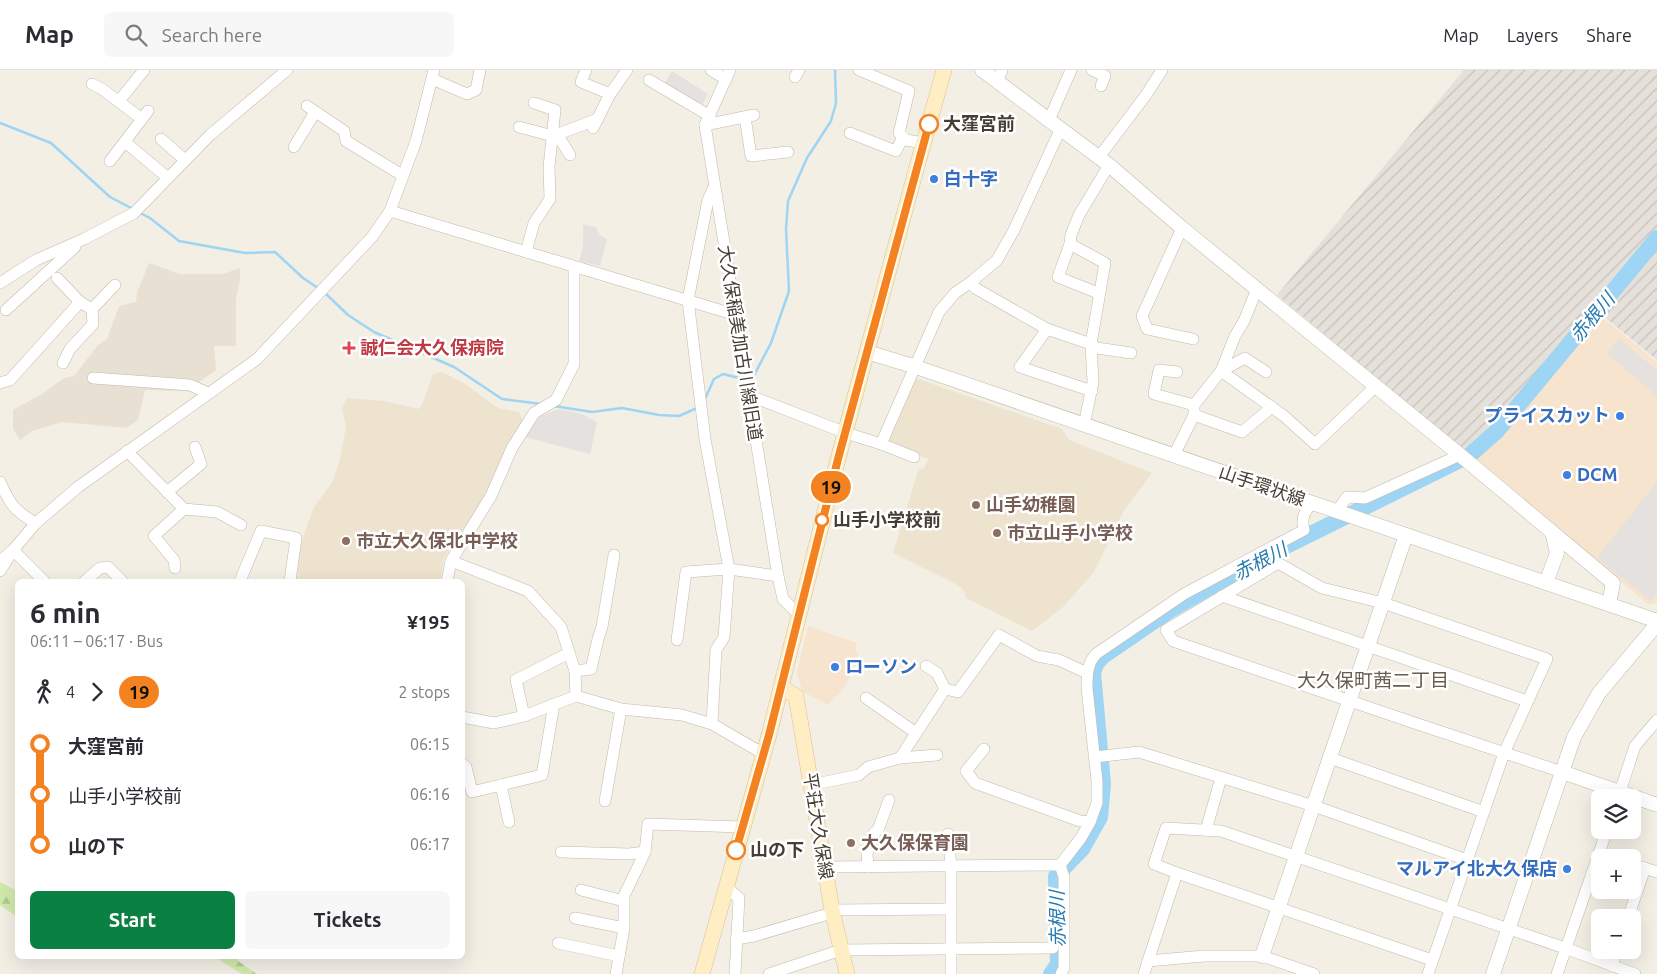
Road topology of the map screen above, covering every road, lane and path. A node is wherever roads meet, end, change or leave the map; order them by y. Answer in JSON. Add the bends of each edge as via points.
{"nodes":[{"id":1,"x":144,"y":70,"type":"edge"},
{"id":2,"x":287,"y":70,"type":"edge"},
{"id":3,"x":480,"y":70,"type":"edge"},
{"id":4,"x":586,"y":70,"type":"edge"},
{"id":5,"x":627,"y":70,"type":"edge"},
{"id":6,"x":711,"y":70,"type":"edge"},
{"id":7,"x":859,"y":70,"type":"edge"},
{"id":8,"x":944,"y":70,"type":"edge"},
{"id":9,"x":982,"y":70,"type":"edge"},
{"id":10,"x":1092,"y":70,"type":"edge"},
{"id":11,"x":1162,"y":70,"type":"edge"},
{"id":12,"x":1067,"y":71,"type":"edge"},
{"id":13,"x":433,"y":74,"type":"edge"},
{"id":14,"x":728,"y":75,"type":"edge"},
{"id":15,"x":1000,"y":76,"type":"edge"},
{"id":16,"x":650,"y":80,"type":"dead end"},
{"id":17,"x":92,"y":84,"type":"dead end"},
{"id":18,"x":1102,"y":86,"type":"dead end"},
{"id":19,"x":610,"y":94,"type":"junction"},
{"id":20,"x":119,"y":101,"type":"junction"},
{"id":21,"x":534,"y":102,"type":"dead end"},
{"id":22,"x":708,"y":120,"type":"junction"},
{"id":23,"x":1049,"y":120,"type":"junction"},
{"id":24,"x":519,"y":127,"type":"dead end"},
{"id":25,"x":1060,"y":128,"type":"junction"},
{"id":26,"x":850,"y":133,"type":"dead end"},
{"id":27,"x":554,"y":136,"type":"junction"},
{"id":28,"x":903,"y":137,"type":"junction"},
{"id":29,"x":161,"y":138,"type":"dead end"},
{"id":30,"x":125,"y":142,"type":"junction"},
{"id":31,"x":923,"y":143,"type":"junction"},
{"id":32,"x":294,"y":146,"type":"dead end"},
{"id":33,"x":788,"y":152,"type":"dead end"},
{"id":34,"x":570,"y":155,"type":"dead end"},
{"id":35,"x":185,"y":160,"type":"junction"},
{"id":36,"x":1104,"y":161,"type":"junction"},
{"id":37,"x":110,"y":162,"type":"dead end"},
{"id":38,"x":402,"y":175,"type":"junction"},
{"id":39,"x":168,"y":178,"type":"junction"},
{"id":40,"x":714,"y":187,"type":"junction"},
{"id":41,"x":390,"y":211,"type":"junction"},
{"id":42,"x":1182,"y":228,"type":"junction"},
{"id":43,"x":84,"y":239,"type":"junction"},
{"id":44,"x":1070,"y":244,"type":"junction"},
{"id":45,"x":526,"y":252,"type":"junction"},
{"id":46,"x":574,"y":267,"type":"junction"},
{"id":47,"x":58,"y":278,"type":"dead end"},
{"id":48,"x":971,"y":282,"type":"junction"},
{"id":49,"x":0,"y":284,"type":"edge"},
{"id":50,"x":115,"y":285,"type":"dead end"},
{"id":51,"x":1257,"y":289,"type":"junction"},
{"id":52,"x":1098,"y":293,"type":"junction"},
{"id":53,"x":688,"y":300,"type":"junction"},
{"id":54,"x":80,"y":302,"type":"junction"},
{"id":55,"x":92,"y":309,"type":"junction"},
{"id":56,"x":6,"y":310,"type":"dead end"},
{"id":57,"x":736,"y":315,"type":"junction"},
{"id":58,"x":1047,"y":328,"type":"junction"},
{"id":59,"x":1192,"y":339,"type":"dead end"},
{"id":60,"x":1091,"y":344,"type":"junction"},
{"id":61,"x":867,"y":352,"type":"junction"},
{"id":62,"x":1131,"y":352,"type":"dead end"},
{"id":63,"x":63,"y":363,"type":"dead end"},
{"id":64,"x":916,"y":367,"type":"junction"},
{"id":65,"x":1221,"y":371,"type":"junction"},
{"id":66,"x":1177,"y":372,"type":"dead end"},
{"id":67,"x":1266,"y":372,"type":"dead end"},
{"id":68,"x":93,"y":378,"type":"dead end"},
{"id":69,"x":0,"y":383,"type":"edge"},
{"id":70,"x":1376,"y":386,"type":"junction"},
{"id":71,"x":1092,"y":391,"type":"junction"},
{"id":72,"x":208,"y":393,"type":"junction"},
{"id":73,"x":748,"y":395,"type":"junction"},
{"id":74,"x":1272,"y":407,"type":"junction"},
{"id":75,"x":1194,"y":410,"type":"junction"},
{"id":76,"x":1084,"y":425,"type":"junction"},
{"id":77,"x":846,"y":433,"type":"junction"},
{"id":78,"x":881,"y":444,"type":"junction"},
{"id":79,"x":195,"y":447,"type":"dead end"},
{"id":80,"x":127,"y":451,"type":"junction"},
{"id":81,"x":1174,"y":455,"type":"junction"},
{"id":82,"x":1460,"y":455,"type":"junction"},
{"id":83,"x":914,"y":457,"type":"dead end"},
{"id":84,"x":0,"y":482,"type":"edge"},
{"id":85,"x":167,"y":492,"type":"junction"},
{"id":86,"x":1313,"y":503,"type":"junction"},
{"id":87,"x":184,"y":509,"type":"junction"},
{"id":88,"x":1337,"y":511,"type":"junction"},
{"id":89,"x":36,"y":523,"type":"junction"},
{"id":90,"x":241,"y":525,"type":"dead end"},
{"id":91,"x":1552,"y":532,"type":"junction"},
{"id":92,"x":1406,"y":535,"type":"junction"},
{"id":93,"x":13,"y":550,"type":"junction"},
{"id":94,"x":614,"y":555,"type":"dead end"},
{"id":95,"x":0,"y":561,"type":"edge"},
{"id":96,"x":451,"y":561,"type":"junction"},
{"id":97,"x":175,"y":568,"type":"dead end"},
{"id":98,"x":729,"y":569,"type":"junction"},
{"id":99,"x":0,"y":571,"type":"edge"},
{"id":100,"x":778,"y":576,"type":"junction"},
{"id":101,"x":42,"y":579,"type":"edge"},
{"id":102,"x":87,"y":579,"type":"edge"},
{"id":103,"x":120,"y":579,"type":"edge"},
{"id":104,"x":241,"y":579,"type":"edge"},
{"id":105,"x":290,"y":579,"type":"edge"},
{"id":106,"x":447,"y":579,"type":"edge"},
{"id":107,"x":1546,"y":583,"type":"junction"},
{"id":108,"x":1222,"y":596,"type":"junction"},
{"id":109,"x":1383,"y":603,"type":"junction"},
{"id":110,"x":1609,"y":604,"type":"junction"},
{"id":111,"x":798,"y":614,"type":"junction"},
{"id":112,"x":1657,"y":623,"type":"edge"},
{"id":113,"x":678,"y":640,"type":"dead end"},
{"id":114,"x":1368,"y":647,"type":"junction"},
{"id":115,"x":570,"y":653,"type":"junction"},
{"id":116,"x":926,"y":666,"type":"dead end"},
{"id":117,"x":575,"y":670,"type":"junction"},
{"id":118,"x":1087,"y":673,"type":"junction"},
{"id":119,"x":781,"y":687,"type":"junction"},
{"id":120,"x":945,"y":689,"type":"junction"},
{"id":121,"x":576,"y":696,"type":"junction"},
{"id":122,"x":866,"y":698,"type":"dead end"},
{"id":123,"x":1350,"y":702,"type":"junction"},
{"id":124,"x":1527,"y":702,"type":"junction"},
{"id":125,"x":554,"y":704,"type":"junction"},
{"id":126,"x":621,"y":709,"type":"junction"},
{"id":127,"x":524,"y":716,"type":"junction"},
{"id":128,"x":465,"y":718,"type":"edge"},
{"id":129,"x":712,"y":724,"type":"junction"},
{"id":130,"x":1655,"y":725,"type":"edge"},
{"id":131,"x":916,"y":733,"type":"junction"},
{"id":132,"x":984,"y":749,"type":"dead end"},
{"id":133,"x":1504,"y":753,"type":"junction"},
{"id":134,"x":764,"y":754,"type":"junction"},
{"id":135,"x":937,"y":755,"type":"dead end"},
{"id":136,"x":1094,"y":757,"type":"junction"},
{"id":137,"x":900,"y":758,"type":"junction"},
{"id":138,"x":1330,"y":758,"type":"junction"},
{"id":139,"x":465,"y":766,"type":"edge"},
{"id":140,"x":1562,"y":772,"type":"junction"},
{"id":141,"x":1221,"y":778,"type":"junction"},
{"id":142,"x":501,"y":785,"type":"junction"},
{"id":143,"x":811,"y":785,"type":"junction"},
{"id":144,"x":1604,"y":789,"type":"edge"},
{"id":145,"x":1621,"y":789,"type":"edge"},
{"id":146,"x":888,"y":800,"type":"dead end"},
{"id":147,"x":605,"y":801,"type":"dead end"},
{"id":148,"x":1641,"y":801,"type":"edge"},
{"id":149,"x":1657,"y":805,"type":"edge"},
{"id":150,"x":1314,"y":806,"type":"junction"},
{"id":151,"x":1484,"y":812,"type":"junction"},
{"id":152,"x":509,"y":822,"type":"dead end"},
{"id":153,"x":1090,"y":822,"type":"junction"},
{"id":154,"x":742,"y":827,"type":"junction"},
{"id":155,"x":1206,"y":830,"type":"junction"},
{"id":156,"x":948,"y":834,"type":"dead end"},
{"id":157,"x":561,"y":852,"type":"dead end"},
{"id":158,"x":645,"y":852,"type":"junction"},
{"id":159,"x":1296,"y":856,"type":"junction"},
{"id":160,"x":1467,"y":860,"type":"junction"},
{"id":161,"x":1060,"y":865,"type":"junction"},
{"id":162,"x":950,"y":866,"type":"junction"},
{"id":163,"x":825,"y":867,"type":"junction"},
{"id":164,"x":868,"y":867,"type":"junction"},
{"id":165,"x":1641,"y":867,"type":"edge"},
{"id":166,"x":1644,"y":868,"type":"junction"},
{"id":167,"x":1657,"y":872,"type":"edge"},
{"id":168,"x":1177,"y":873,"type":"junction"},
{"id":169,"x":1591,"y":875,"type":"edge"},
{"id":170,"x":726,"y":887,"type":"junction"},
{"id":171,"x":581,"y":890,"type":"dead end"},
{"id":172,"x":624,"y":900,"type":"junction"},
{"id":173,"x":1278,"y":908,"type":"junction"},
{"id":174,"x":951,"y":909,"type":"junction"},
{"id":175,"x":1631,"y":909,"type":"edge"},
{"id":176,"x":832,"y":910,"type":"junction"},
{"id":177,"x":1450,"y":910,"type":"junction"},
{"id":178,"x":575,"y":918,"type":"dead end"},
{"id":179,"x":624,"y":928,"type":"junction"},
{"id":180,"x":1508,"y":930,"type":"junction"},
{"id":181,"x":736,"y":939,"type":"junction"},
{"id":182,"x":558,"y":943,"type":"dead end"},
{"id":183,"x":951,"y":948,"type":"junction"},
{"id":184,"x":1053,"y":948,"type":"dead end"},
{"id":185,"x":1565,"y":948,"type":"junction"},
{"id":186,"x":840,"y":950,"type":"junction"},
{"id":187,"x":618,"y":956,"type":"junction"},
{"id":188,"x":1262,"y":956,"type":"junction"},
{"id":189,"x":1614,"y":959,"type":"edge"},
{"id":190,"x":1432,"y":960,"type":"junction"},
{"id":191,"x":1148,"y":961,"type":"junction"},
{"id":192,"x":1612,"y":966,"type":"junction"},
{"id":193,"x":616,"y":974,"type":"edge"},
{"id":194,"x":702,"y":974,"type":"edge"},
{"id":195,"x":735,"y":974,"type":"edge"},
{"id":196,"x":769,"y":974,"type":"edge"},
{"id":197,"x":847,"y":974,"type":"edge"},
{"id":198,"x":951,"y":974,"type":"edge"},
{"id":199,"x":1061,"y":974,"type":"edge"},
{"id":200,"x":1144,"y":974,"type":"edge"},
{"id":201,"x":1314,"y":974,"type":"edge"},
{"id":202,"x":1428,"y":974,"type":"edge"},
{"id":203,"x":1493,"y":974,"type":"edge"},
{"id":204,"x":1557,"y":974,"type":"edge"},
{"id":205,"x":1635,"y":974,"type":"edge"}],
"edges":[{"from":1,"to":20,"type":"street"},
{"from":2,"to":35,"type":"street"},
{"from":3,"to":13,"type":"street","via":[[476,90],[467,94]]},
{"from":4,"to":19,"type":"street","via":[[582,82]]},
{"from":5,"to":19,"type":"street"},
{"from":6,"to":14,"type":"street"},
{"from":7,"to":28,"type":"street","via":[[909,91],[899,133]]},
{"from":8,"to":31,"type":"main road"},
{"from":9,"to":15,"type":"street"},
{"from":10,"to":18,"type":"street","via":[[1105,76]]},
{"from":11,"to":36,"type":"street"},
{"from":12,"to":23,"type":"street"},
{"from":13,"to":38,"type":"street","via":[[416,141]]},
{"from":14,"to":22,"type":"street"},
{"from":15,"to":23,"type":"street"},
{"from":16,"to":22,"type":"street"},
{"from":17,"to":20,"type":"street"},
{"from":19,"to":27,"type":"street","via":[[595,124]]},
{"from":20,"to":30,"type":"street","via":[[145,115]]},
{"from":21,"to":27,"type":"street","via":[[555,110]]},
{"from":22,"to":33,"type":"street","via":[[750,116],[751,156]]},
{"from":22,"to":40,"type":"street","name":"大久保稲美加古川線旧道"},
{"from":23,"to":25,"type":"street"},
{"from":24,"to":27,"type":"street"},
{"from":25,"to":36,"type":"street"},
{"from":25,"to":48,"type":"street","via":[[997,260]]},
{"from":26,"to":28,"type":"street","via":[[896,152]]},
{"from":27,"to":34,"type":"street","via":[[560,139]]},
{"from":27,"to":45,"type":"street","via":[[549,167],[550,199],[534,224]]},
{"from":28,"to":31,"type":"street"},
{"from":29,"to":35,"type":"street"},
{"from":30,"to":37,"type":"street"},
{"from":30,"to":39,"type":"street"},
{"from":31,"to":61,"type":"main road"},
{"from":32,"to":38,"type":"street","via":[[311,109],[344,131],[346,141]]},
{"from":35,"to":39,"type":"street"},
{"from":36,"to":42,"type":"street"},
{"from":36,"to":44,"type":"street","via":[[1079,215]]},
{"from":38,"to":41,"type":"street"},
{"from":39,"to":43,"type":"street","via":[[134,213]]},
{"from":40,"to":53,"type":"street","via":[[708,200]]},
{"from":40,"to":57,"type":"street","name":"大久保稲美加古川線旧道"},
{"from":41,"to":45,"type":"street"},
{"from":41,"to":72,"type":"street","via":[[372,237],[257,359]]},
{"from":42,"to":51,"type":"street"},
{"from":42,"to":59,"type":"street","via":[[1142,316],[1147,329]]},
{"from":43,"to":49,"type":"street","via":[[36,260]]},
{"from":43,"to":56,"type":"street"},
{"from":44,"to":52,"type":"street","via":[[1105,263]]},
{"from":44,"to":52,"type":"street","via":[[1058,277]]},
{"from":45,"to":46,"type":"street"},
{"from":46,"to":53,"type":"street"},
{"from":46,"to":96,"type":"street","via":[[574,364],[556,400],[534,413],[512,448],[491,496]]},
{"from":47,"to":54,"type":"street"},
{"from":48,"to":58,"type":"street","via":[[975,288]]},
{"from":48,"to":64,"type":"street","via":[[939,312]]},
{"from":50,"to":55,"type":"street"},
{"from":51,"to":65,"type":"street"},
{"from":51,"to":70,"type":"street"},
{"from":52,"to":60,"type":"street"},
{"from":53,"to":57,"type":"street"},
{"from":53,"to":98,"type":"street","via":[[705,439]]},
{"from":54,"to":55,"type":"street"},
{"from":54,"to":69,"type":"street","via":[[10,380]]},
{"from":55,"to":63,"type":"street","via":[[93,324]]},
{"from":57,"to":73,"type":"street","name":"大久保稲美加古川線旧道"},
{"from":58,"to":60,"type":"street"},
{"from":58,"to":71,"type":"street","via":[[1020,367]]},
{"from":60,"to":62,"type":"street","via":[[1097,348]]},
{"from":60,"to":71,"type":"street"},
{"from":61,"to":64,"type":"street","name":"山手環状線"},
{"from":61,"to":77,"type":"main road"},
{"from":64,"to":76,"type":"street","name":"山手環状線"},
{"from":64,"to":78,"type":"street"},
{"from":65,"to":67,"type":"street","via":[[1246,358]]},
{"from":65,"to":74,"type":"street"},
{"from":65,"to":75,"type":"street"},
{"from":66,"to":75,"type":"street","via":[[1159,370],[1154,394]]},
{"from":68,"to":72,"type":"street","via":[[190,385]]},
{"from":70,"to":74,"type":"street","via":[[1315,444]]},
{"from":70,"to":82,"type":"street"},
{"from":71,"to":76,"type":"street"},
{"from":72,"to":80,"type":"street"},
{"from":73,"to":77,"type":"street"},
{"from":73,"to":100,"type":"street","name":"大久保稲美加古川線旧道"},
{"from":74,"to":75,"type":"street","via":[[1242,432]]},
{"from":75,"to":81,"type":"street"},
{"from":76,"to":81,"type":"street","name":"山手環状線"},
{"from":77,"to":78,"type":"street"},
{"from":77,"to":111,"type":"main road"},
{"from":78,"to":83,"type":"street"},
{"from":79,"to":85,"type":"street","via":[[201,464]]},
{"from":80,"to":85,"type":"street"},
{"from":80,"to":89,"type":"street"},
{"from":81,"to":86,"type":"street","name":"山手環状線"},
{"from":82,"to":88,"type":"street","via":[[1365,498],[1347,497]]},
{"from":82,"to":91,"type":"street"},
{"from":84,"to":89,"type":"street","via":[[10,504]]},
{"from":85,"to":87,"type":"street"},
{"from":86,"to":88,"type":"street","name":"山手環状線"},
{"from":86,"to":118,"type":"street","via":[[1306,510],[1302,522],[1304,530],[1184,594],[1096,654]]},
{"from":87,"to":90,"type":"street","via":[[217,512]]},
{"from":87,"to":97,"type":"street","via":[[154,536],[174,560]]},
{"from":88,"to":92,"type":"street","name":"山手環状線"},
{"from":89,"to":93,"type":"street"},
{"from":91,"to":107,"type":"street","via":[[1557,553]]},
{"from":91,"to":110,"type":"street","via":[[1613,583]]},
{"from":92,"to":107,"type":"street","name":"山手環状線"},
{"from":92,"to":109,"type":"street"},
{"from":93,"to":95,"type":"street"},
{"from":93,"to":99,"type":"street"},
{"from":93,"to":101,"type":"street"},
{"from":94,"to":117,"type":"street","via":[[602,627],[591,668]]},
{"from":96,"to":106,"type":"street"},
{"from":96,"to":115,"type":"street","via":[[528,591],[561,627]]},
{"from":98,"to":100,"type":"street"},
{"from":98,"to":113,"type":"street","via":[[686,572]]},
{"from":98,"to":129,"type":"street","via":[[724,638],[716,650]]},
{"from":100,"to":111,"type":"street","name":"大久保稲美加古川線旧道","via":[[783,599]]},
{"from":102,"to":103,"type":"street","via":[[100,568],[108,567]]},
{"from":104,"to":105,"type":"street","via":[[261,531],[296,538]]},
{"from":107,"to":110,"type":"street","name":"山手環状線"},
{"from":108,"to":109,"type":"street","via":[[1278,563],[1322,588]]},
{"from":108,"to":114,"type":"street"},
{"from":108,"to":123,"type":"street","via":[[1166,630],[1173,641]]},
{"from":109,"to":114,"type":"street"},
{"from":109,"to":124,"type":"street","via":[[1546,658]]},
{"from":110,"to":112,"type":"street","name":"山手環状線"},
{"from":111,"to":119,"type":"main road"},
{"from":112,"to":140,"type":"street","via":[[1599,693],[1574,737]]},
{"from":114,"to":123,"type":"street"},
{"from":114,"to":124,"type":"street"},
{"from":115,"to":117,"type":"street"},
{"from":115,"to":127,"type":"street","via":[[516,680]]},
{"from":116,"to":120,"type":"street","via":[[937,673]]},
{"from":117,"to":121,"type":"street"},
{"from":118,"to":120,"type":"street","via":[[1059,660],[1037,656],[999,635],[958,692]]},
{"from":118,"to":136,"type":"street"},
{"from":119,"to":134,"type":"main road"},
{"from":119,"to":143,"type":"main road","name":"平荘大久保線","via":[[796,696]]},
{"from":120,"to":131,"type":"street"},
{"from":121,"to":125,"type":"street"},
{"from":121,"to":126,"type":"street"},
{"from":122,"to":131,"type":"street"},
{"from":123,"to":133,"type":"street"},
{"from":123,"to":138,"type":"street"},
{"from":124,"to":133,"type":"street"},
{"from":125,"to":127,"type":"street"},
{"from":125,"to":142,"type":"street","via":[[542,775]]},
{"from":126,"to":129,"type":"street","via":[[682,715]]},
{"from":126,"to":147,"type":"street"},
{"from":127,"to":128,"type":"street","via":[[494,723]]},
{"from":129,"to":134,"type":"street"},
{"from":130,"to":145,"type":"street","via":[[1635,746]]},
{"from":131,"to":137,"type":"street"},
{"from":132,"to":153,"type":"street","via":[[966,771],[976,783]]},
{"from":133,"to":140,"type":"street"},
{"from":133,"to":151,"type":"street"},
{"from":134,"to":154,"type":"main road"},
{"from":135,"to":137,"type":"street"},
{"from":136,"to":141,"type":"street","via":[[1139,752]]},
{"from":136,"to":153,"type":"street","via":[[1097,803]]},
{"from":137,"to":143,"type":"street","via":[[868,767],[859,775]]},
{"from":138,"to":150,"type":"street"},
{"from":138,"to":151,"type":"street"},
{"from":139,"to":142,"type":"street","via":[[472,792]]},
{"from":140,"to":144,"type":"street"},
{"from":140,"to":180,"type":"street"},
{"from":141,"to":150,"type":"street"},
{"from":141,"to":155,"type":"street"},
{"from":142,"to":152,"type":"street"},
{"from":143,"to":163,"type":"main road","name":"平荘大久保線"},
{"from":146,"to":164,"type":"street","via":[[869,847]]},
{"from":148,"to":149,"type":"street"},
{"from":150,"to":159,"type":"street"},
{"from":150,"to":160,"type":"street"},
{"from":151,"to":160,"type":"street"},
{"from":153,"to":161,"type":"street"},
{"from":154,"to":158,"type":"street","via":[[648,824]]},
{"from":154,"to":170,"type":"main road"},
{"from":155,"to":159,"type":"street","via":[[1221,831]]},
{"from":155,"to":168,"type":"street","via":[[1166,828],[1154,864]]},
{"from":156,"to":162,"type":"street"},
{"from":157,"to":158,"type":"street"},
{"from":158,"to":172,"type":"street"},
{"from":159,"to":173,"type":"street"},
{"from":159,"to":177,"type":"street"},
{"from":160,"to":177,"type":"street"},
{"from":161,"to":162,"type":"street"},
{"from":161,"to":199,"type":"street","via":[[1064,877],[1064,968]]},
{"from":162,"to":164,"type":"street"},
{"from":162,"to":174,"type":"street"},
{"from":163,"to":164,"type":"street"},
{"from":163,"to":176,"type":"main road","name":"平荘大久保線"},
{"from":165,"to":166,"type":"street"},
{"from":166,"to":167,"type":"street"},
{"from":166,"to":175,"type":"street"},
{"from":168,"to":173,"type":"street"},
{"from":168,"to":191,"type":"street"},
{"from":169,"to":185,"type":"street"},
{"from":170,"to":181,"type":"street","via":[[739,898]]},
{"from":170,"to":194,"type":"main road"},
{"from":171,"to":172,"type":"street"},
{"from":172,"to":179,"type":"street"},
{"from":173,"to":188,"type":"street"},
{"from":173,"to":190,"type":"street"},
{"from":174,"to":176,"type":"street"},
{"from":174,"to":183,"type":"street"},
{"from":176,"to":181,"type":"street","via":[[828,914]]},
{"from":176,"to":186,"type":"main road","name":"平荘大久保線"},
{"from":177,"to":180,"type":"street"},
{"from":177,"to":190,"type":"street"},
{"from":178,"to":179,"type":"street"},
{"from":179,"to":187,"type":"street"},
{"from":180,"to":185,"type":"street"},
{"from":180,"to":203,"type":"street"},
{"from":181,"to":195,"type":"street"},
{"from":182,"to":187,"type":"street"},
{"from":183,"to":184,"type":"street"},
{"from":183,"to":186,"type":"street"},
{"from":183,"to":198,"type":"street"},
{"from":185,"to":192,"type":"street"},
{"from":185,"to":204,"type":"street"},
{"from":186,"to":196,"type":"street"},
{"from":186,"to":197,"type":"main road","name":"平荘大久保線"},
{"from":187,"to":193,"type":"street"},
{"from":188,"to":191,"type":"street","via":[[1204,956]]},
{"from":188,"to":201,"type":"street"},
{"from":189,"to":192,"type":"street"},
{"from":190,"to":202,"type":"street"},
{"from":191,"to":200,"type":"street"},
{"from":192,"to":205,"type":"street"}]}
